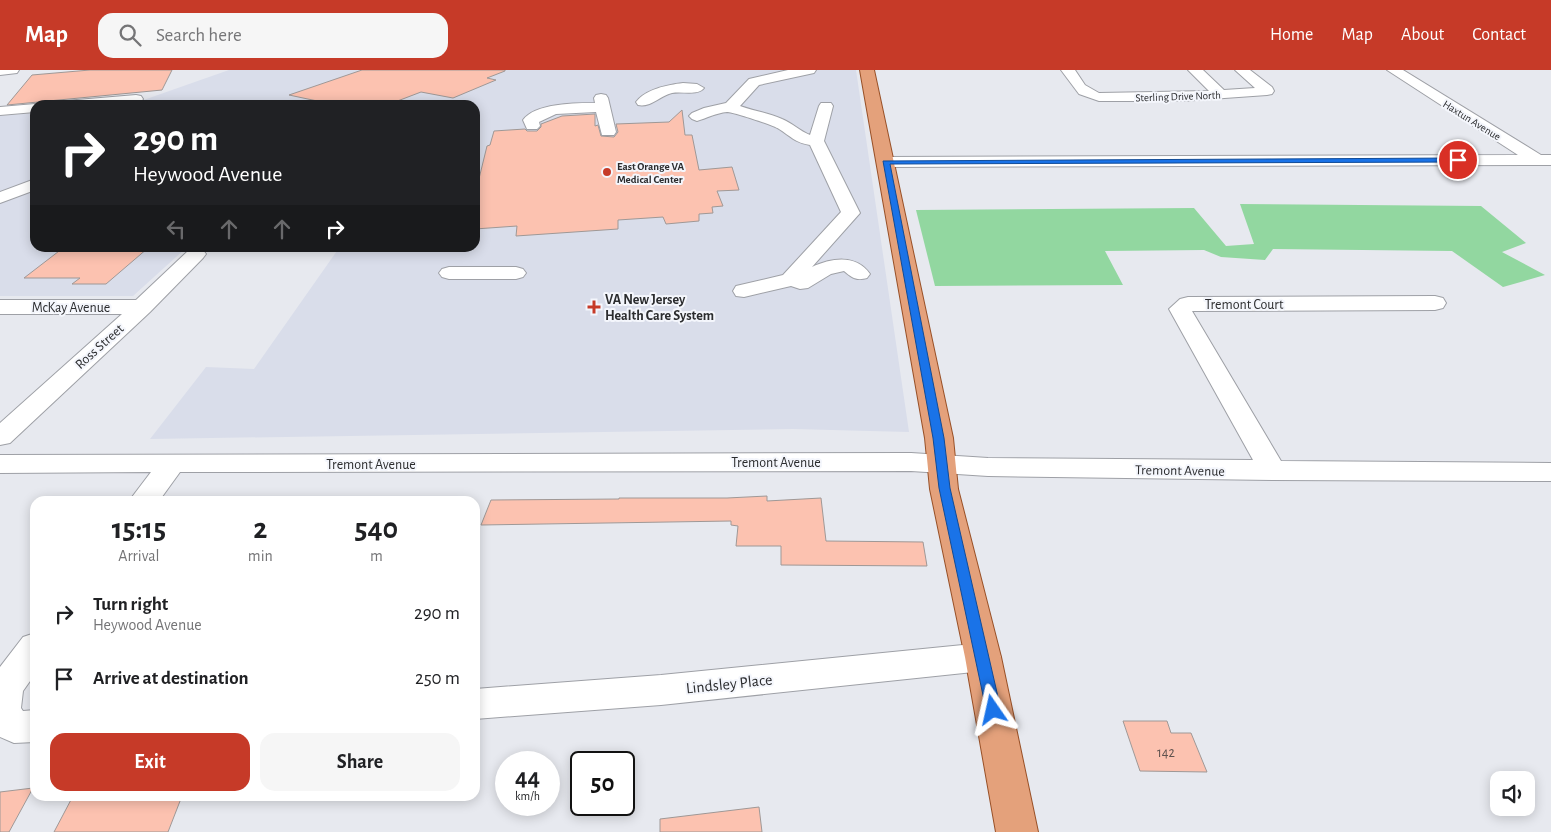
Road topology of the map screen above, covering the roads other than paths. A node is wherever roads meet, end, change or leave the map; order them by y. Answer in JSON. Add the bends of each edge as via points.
{"nodes":[{"id":1,"x":12,"y":70,"type":"edge"},
{"id":2,"x":809,"y":70,"type":"edge"},
{"id":3,"x":867,"y":70,"type":"edge"},
{"id":4,"x":1068,"y":70,"type":"edge"},
{"id":5,"x":1195,"y":70,"type":"edge"},
{"id":6,"x":1242,"y":70,"type":"edge"},
{"id":7,"x":1394,"y":70,"type":"edge"},
{"id":8,"x":0,"y":71,"type":"edge"},
{"id":9,"x":697,"y":88,"type":"dead end"},
{"id":10,"x":1221,"y":95,"type":"junction"},
{"id":11,"x":136,"y":99,"type":"dead end"},
{"id":12,"x":124,"y":100,"type":"edge"},
{"id":13,"x":643,"y":102,"type":"dead end"},
{"id":14,"x":826,"y":106,"type":"dead end"},
{"id":15,"x":731,"y":107,"type":"junction"},
{"id":16,"x":30,"y":108,"type":"edge"},
{"id":17,"x":0,"y":111,"type":"edge"},
{"id":18,"x":748,"y":114,"type":"junction"},
{"id":19,"x":698,"y":116,"type":"dead end"},
{"id":20,"x":733,"y":125,"type":"dead end"},
{"id":21,"x":532,"y":126,"type":"dead end"},
{"id":22,"x":608,"y":132,"type":"dead end"},
{"id":23,"x":816,"y":141,"type":"junction"},
{"id":24,"x":886,"y":162,"type":"junction"},
{"id":25,"x":1546,"y":163,"type":"edge"},
{"id":26,"x":30,"y":186,"type":"edge"},
{"id":27,"x":0,"y":198,"type":"edge"},
{"id":28,"x":823,"y":246,"type":"junction"},
{"id":29,"x":196,"y":254,"type":"dead end"},
{"id":30,"x":449,"y":273,"type":"dead end"},
{"id":31,"x":516,"y":273,"type":"dead end"},
{"id":32,"x":800,"y":284,"type":"dead end"},
{"id":33,"x":744,"y":291,"type":"dead end"},
{"id":34,"x":1435,"y":304,"type":"dead end"},
{"id":35,"x":0,"y":307,"type":"edge"},
{"id":36,"x":142,"y":307,"type":"junction"},
{"id":37,"x":0,"y":437,"type":"edge"},
{"id":38,"x":942,"y":463,"type":"junction"},
{"id":39,"x":0,"y":464,"type":"edge"},
{"id":40,"x":172,"y":464,"type":"junction"},
{"id":41,"x":1273,"y":471,"type":"junction"},
{"id":42,"x":1551,"y":472,"type":"edge"},
{"id":43,"x":148,"y":496,"type":"edge"},
{"id":44,"x":30,"y":653,"type":"edge"},
{"id":45,"x":983,"y":657,"type":"junction"},
{"id":46,"x":480,"y":704,"type":"edge"},
{"id":47,"x":30,"y":726,"type":"edge"},
{"id":48,"x":1017,"y":832,"type":"edge"}],
"edges":[{"from":1,"to":8,"type":"street"},
{"from":2,"to":15,"type":"street","via":[[754,82]]},
{"from":3,"to":24,"type":"main road"},
{"from":4,"to":10,"type":"street","name":"Sterling Drive North","via":[[1081,90],[1099,98]]},
{"from":5,"to":10,"type":"street"},
{"from":6,"to":10,"type":"street","name":"Sterling Drive North","via":[[1267,92]]},
{"from":7,"to":25,"type":"street","name":"Haxtun Avenue"},
{"from":9,"to":13,"type":"street","via":[[667,89]]},
{"from":11,"to":12,"type":"street"},
{"from":14,"to":23,"type":"street"},
{"from":15,"to":18,"type":"street"},
{"from":15,"to":19,"type":"street","via":[[709,110]]},
{"from":16,"to":17,"type":"street"},
{"from":18,"to":20,"type":"street"},
{"from":18,"to":23,"type":"street","via":[[784,124],[803,139]]},
{"from":21,"to":22,"type":"street","via":[[531,120],[538,115],[602,102]]},
{"from":23,"to":28,"type":"street","via":[[851,214]]},
{"from":24,"to":25,"type":"street"},
{"from":24,"to":38,"type":"main road"},
{"from":26,"to":27,"type":"street"},
{"from":28,"to":32,"type":"street","via":[[855,270],[836,267],[812,274]]},
{"from":28,"to":33,"type":"street","via":[[790,279]]},
{"from":29,"to":36,"type":"street","name":"Ross Street"},
{"from":30,"to":31,"type":"street"},
{"from":34,"to":41,"type":"street","name":"Tremont Court","via":[[1188,304],[1180,310]]},
{"from":35,"to":36,"type":"street","name":"McKay Avenue"},
{"from":36,"to":37,"type":"street","name":"Ross Street"},
{"from":38,"to":40,"type":"street","name":"Tremont Avenue"},
{"from":38,"to":41,"type":"street","name":"Tremont Avenue","via":[[988,467]]},
{"from":38,"to":45,"type":"main road","via":[[946,498]]},
{"from":39,"to":40,"type":"street","name":"Tremont Avenue"},
{"from":40,"to":43,"type":"street"},
{"from":41,"to":42,"type":"street","name":"Tremont Avenue"},
{"from":44,"to":47,"type":"street","via":[[5,687],[2,711],[14,727]]},
{"from":45,"to":46,"type":"street","name":"Lindsley Place","via":[[661,690]]},
{"from":45,"to":48,"type":"main road"}]}
